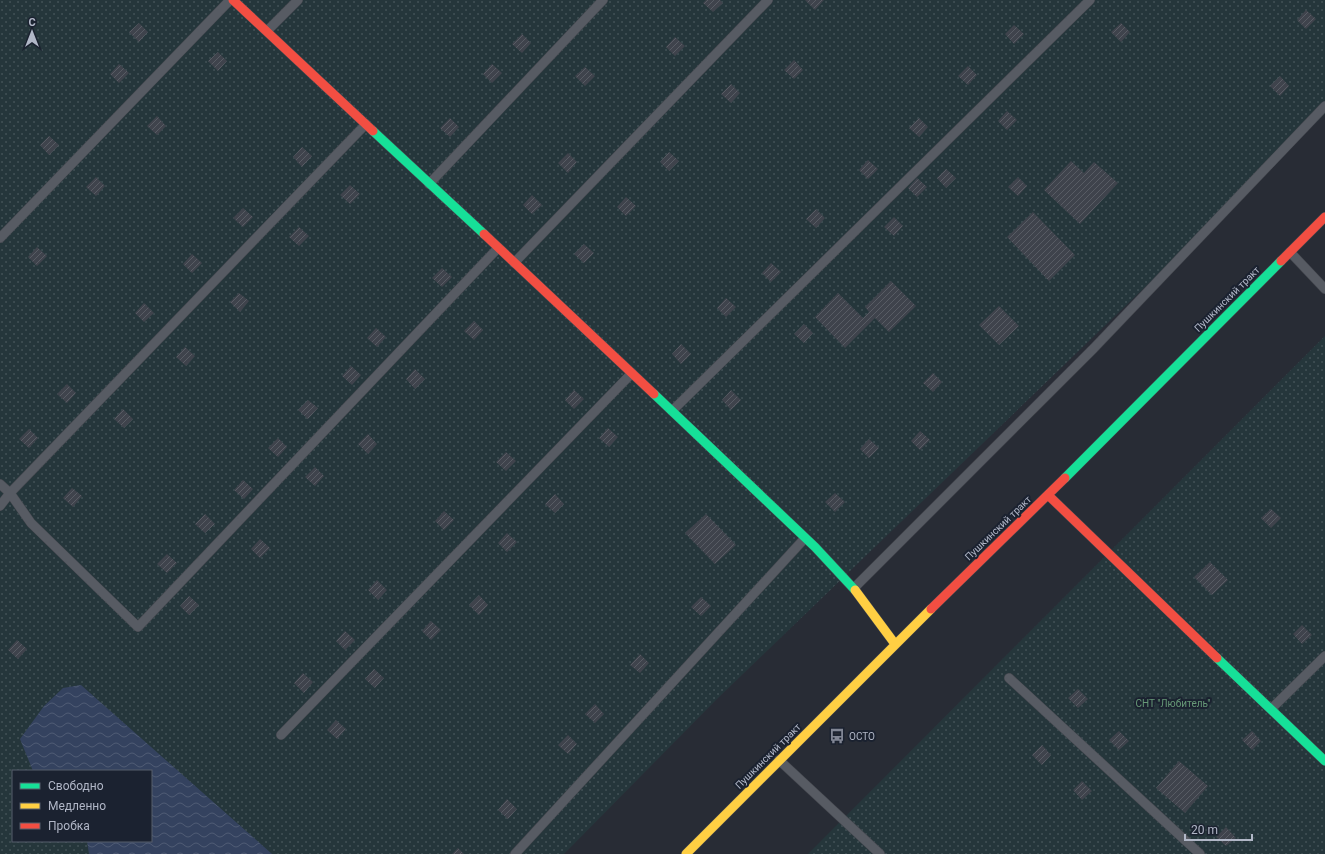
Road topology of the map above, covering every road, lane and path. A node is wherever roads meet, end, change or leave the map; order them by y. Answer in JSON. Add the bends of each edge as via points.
{"nodes":[{"id":1,"x":230,"y":0,"type":"edge"},
{"id":2,"x":233,"y":0,"type":"edge"},
{"id":3,"x":298,"y":0,"type":"edge"},
{"id":4,"x":603,"y":0,"type":"edge"},
{"id":5,"x":768,"y":0,"type":"edge"},
{"id":6,"x":1090,"y":0,"type":"edge"},
{"id":7,"x":267,"y":31,"type":"junction"},
{"id":8,"x":1325,"y":106,"type":"edge"},
{"id":9,"x":366,"y":124,"type":"junction"},
{"id":10,"x":429,"y":184,"type":"junction"},
{"id":11,"x":1325,"y":217,"type":"edge"},
{"id":12,"x":0,"y":238,"type":"edge"},
{"id":13,"x":498,"y":248,"type":"junction"},
{"id":14,"x":1290,"y":252,"type":"junction"},
{"id":15,"x":514,"y":263,"type":"junction"},
{"id":16,"x":1325,"y":289,"type":"edge"},
{"id":17,"x":632,"y":373,"type":"junction"},
{"id":18,"x":672,"y":412,"type":"junction"},
{"id":19,"x":0,"y":484,"type":"edge"},
{"id":20,"x":10,"y":493,"type":"junction"},
{"id":21,"x":1048,"y":495,"type":"junction"},
{"id":22,"x":0,"y":506,"type":"edge"},
{"id":23,"x":805,"y":538,"type":"junction"},
{"id":24,"x":854,"y":588,"type":"junction"},
{"id":25,"x":895,"y":644,"type":"junction"},
{"id":26,"x":1325,"y":656,"type":"edge"},
{"id":27,"x":1009,"y":678,"type":"dead end"},
{"id":28,"x":1272,"y":708,"type":"junction"},
{"id":29,"x":281,"y":735,"type":"dead end"},
{"id":30,"x":779,"y":760,"type":"junction"},
{"id":31,"x":1325,"y":761,"type":"edge"},
{"id":32,"x":515,"y":854,"type":"edge"},
{"id":33,"x":686,"y":854,"type":"edge"},
{"id":34,"x":880,"y":854,"type":"edge"},
{"id":35,"x":1200,"y":854,"type":"edge"}],
"edges":[{"from":1,"to":12,"type":"lane"},
{"from":2,"to":7,"type":"street"},
{"from":3,"to":7,"type":"lane"},
{"from":4,"to":10,"type":"lane"},
{"from":5,"to":15,"type":"lane"},
{"from":6,"to":18,"type":"lane"},
{"from":7,"to":9,"type":"street"},
{"from":8,"to":24,"type":"lane","via":[[1094,348]]},
{"from":9,"to":10,"type":"street"},
{"from":9,"to":20,"type":"lane"},
{"from":10,"to":13,"type":"street"},
{"from":11,"to":14,"type":"street","name":"Пушкинский тракт"},
{"from":13,"to":15,"type":"street"},
{"from":13,"to":20,"type":"lane","via":[[138,627],[31,522]]},
{"from":14,"to":16,"type":"lane"},
{"from":14,"to":21,"type":"street","name":"Пушкинский тракт"},
{"from":15,"to":17,"type":"street"},
{"from":17,"to":18,"type":"street"},
{"from":17,"to":29,"type":"lane"},
{"from":18,"to":23,"type":"street"},
{"from":19,"to":20,"type":"lane"},
{"from":20,"to":22,"type":"lane"},
{"from":21,"to":25,"type":"street","name":"Пушкинский тракт"},
{"from":21,"to":28,"type":"street"},
{"from":23,"to":24,"type":"street"},
{"from":23,"to":32,"type":"lane"},
{"from":24,"to":25,"type":"street"},
{"from":25,"to":30,"type":"street","name":"Пушкинский тракт"},
{"from":26,"to":28,"type":"lane"},
{"from":27,"to":35,"type":"lane"},
{"from":28,"to":31,"type":"street"},
{"from":30,"to":33,"type":"street","name":"Пушкинский тракт"},
{"from":30,"to":34,"type":"lane"}]}
